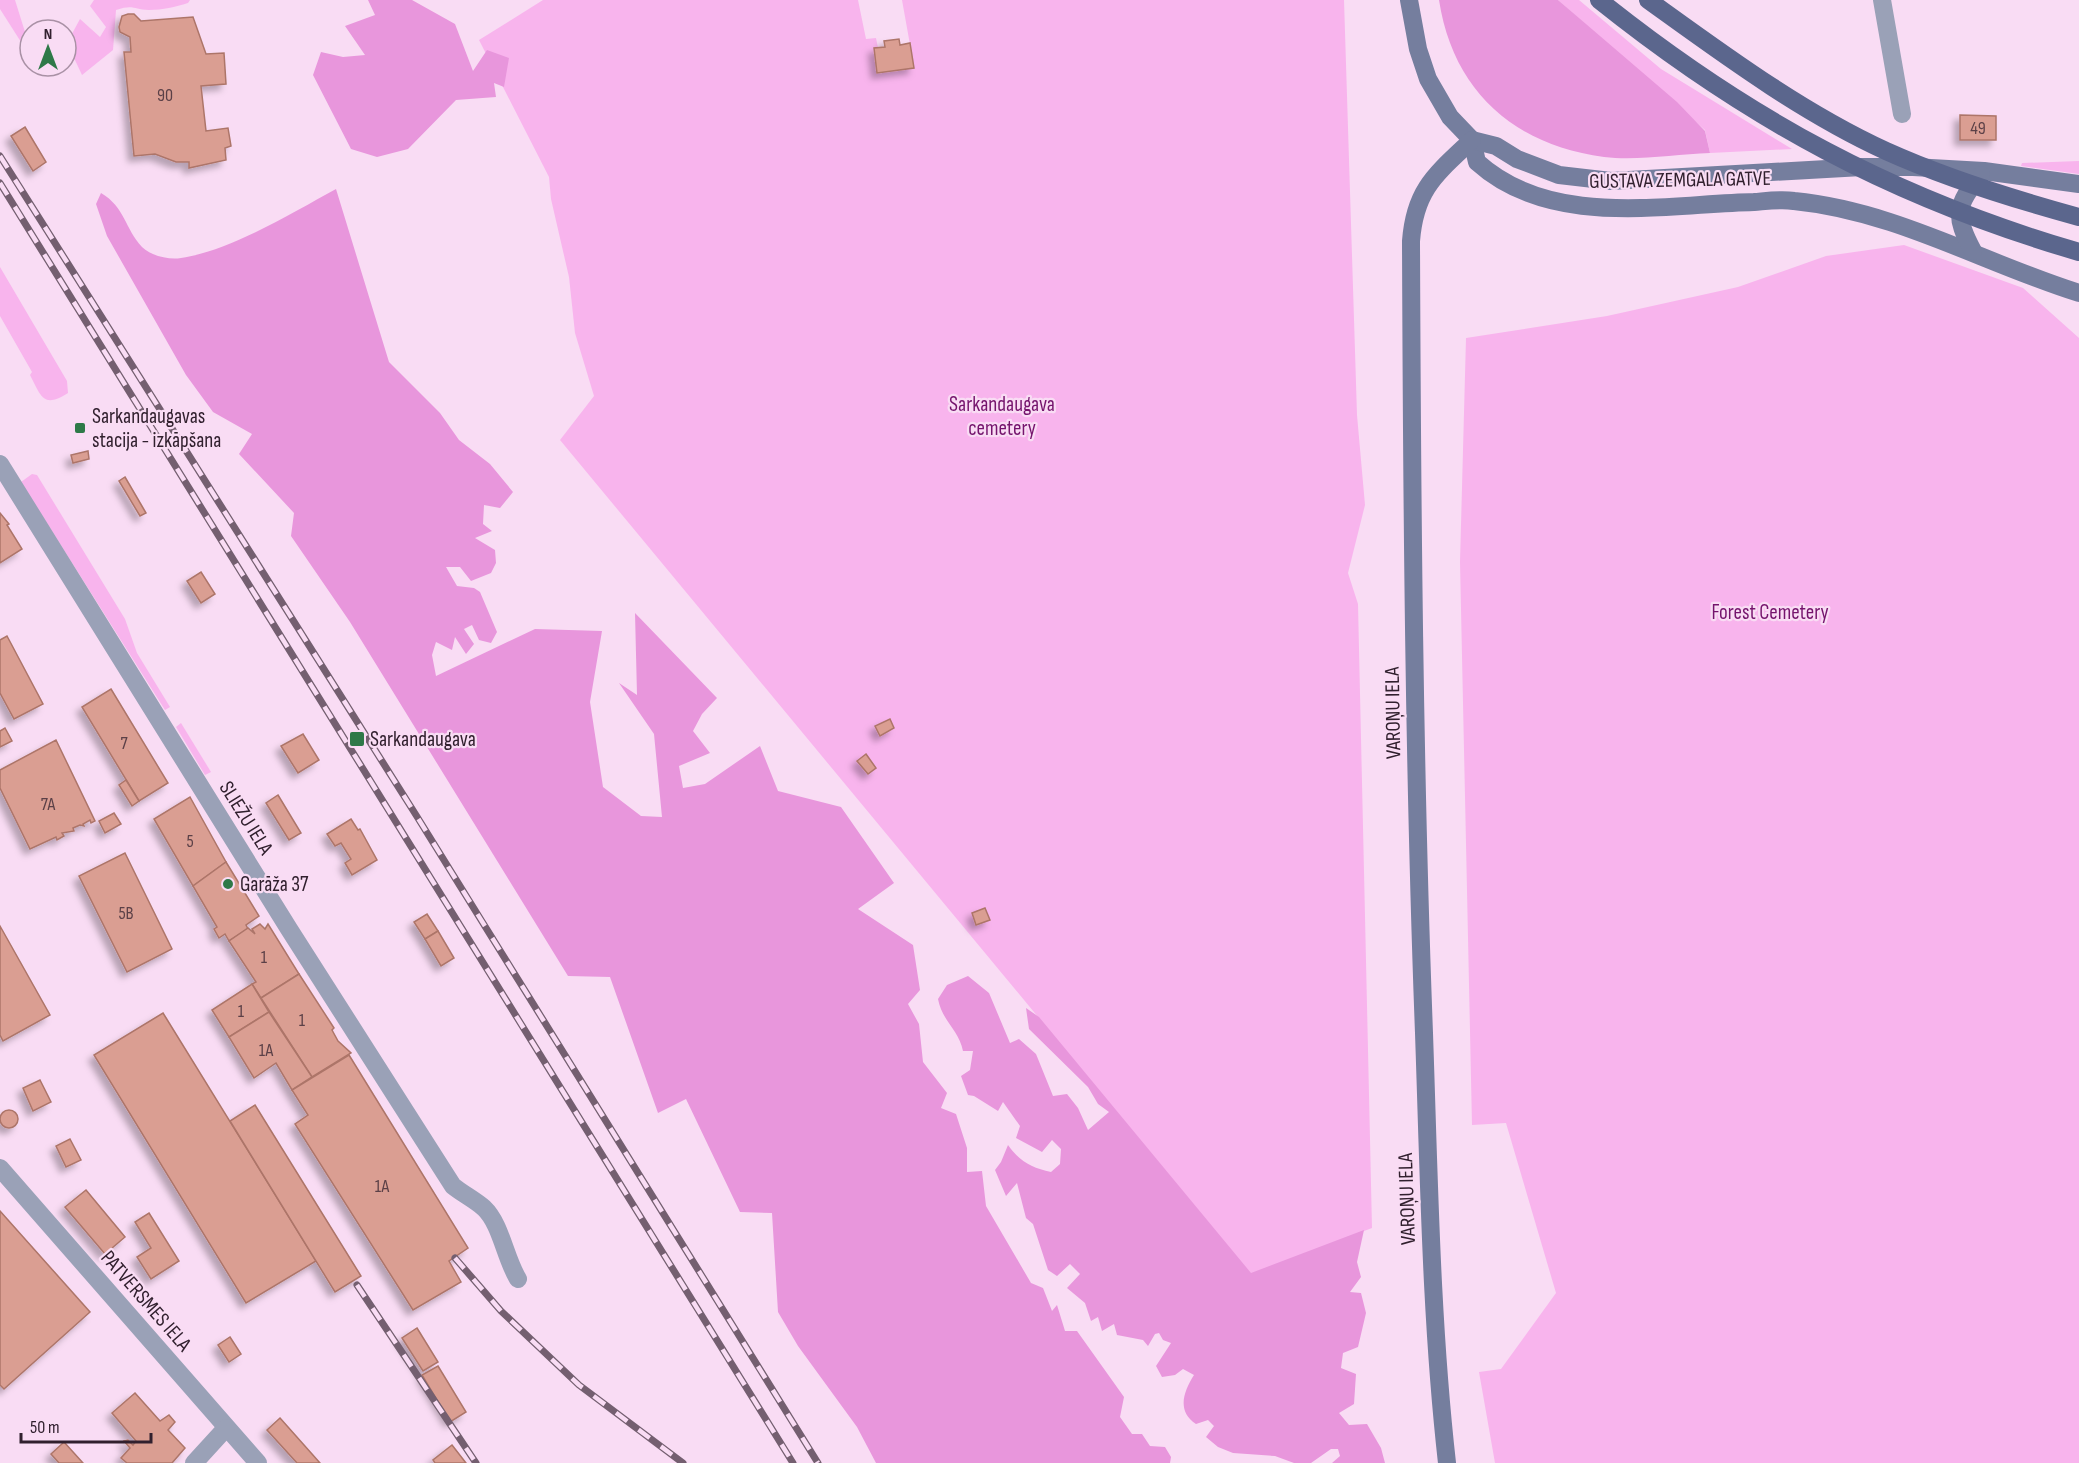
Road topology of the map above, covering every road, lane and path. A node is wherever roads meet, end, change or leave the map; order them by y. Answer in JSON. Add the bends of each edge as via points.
{"nodes":[{"id":1,"x":1409,"y":0,"type":"edge"},
{"id":2,"x":1599,"y":0,"type":"edge"},
{"id":3,"x":1648,"y":0,"type":"edge"},
{"id":4,"x":1882,"y":0,"type":"edge"},
{"id":5,"x":1902,"y":114,"type":"dead end"},
{"id":6,"x":1472,"y":140,"type":"junction"},
{"id":7,"x":1984,"y":171,"type":"junction"},
{"id":8,"x":2079,"y":184,"type":"edge"},
{"id":9,"x":2079,"y":217,"type":"edge"},
{"id":10,"x":1973,"y":251,"type":"junction"},
{"id":11,"x":2079,"y":252,"type":"edge"},
{"id":12,"x":2079,"y":293,"type":"edge"},
{"id":13,"x":0,"y":464,"type":"edge"},
{"id":14,"x":0,"y":1168,"type":"edge"},
{"id":15,"x":518,"y":1279,"type":"dead end"},
{"id":16,"x":226,"y":1428,"type":"junction"},
{"id":17,"x":194,"y":1463,"type":"edge"},
{"id":18,"x":258,"y":1463,"type":"edge"},
{"id":19,"x":1447,"y":1463,"type":"edge"}],
"edges":[{"from":1,"to":6,"type":"street","via":[[1428,79],[1450,117]]},
{"from":2,"to":11,"type":"main road","bridge":true,"via":[[1722,91],[1820,149],[1931,201]]},
{"from":3,"to":9,"type":"main road","bridge":true,"via":[[1733,61],[1885,150],[2003,196]]},
{"from":4,"to":5,"type":"street"},
{"from":6,"to":7,"type":"street","name":"GUSTAVA ZEMGALA GATVE","via":[[1496,146],[1517,159],[1559,175],[1611,181],[1862,167]]},
{"from":6,"to":10,"type":"street","name":"GUSTAVA ZEMGALA GATVE","via":[[1477,162],[1483,167],[1523,189],[1552,199],[1629,208],[1794,201],[1880,217]]},
{"from":6,"to":19,"type":"street","name":"VAROŅU IELA","via":[[1422,191],[1411,241],[1412,515],[1422,993],[1432,1269]]},
{"from":7,"to":8,"type":"street","name":"GUSTAVA ZEMGALA GATVE"},
{"from":7,"to":10,"type":"street","via":[[1960,205],[1960,228]]},
{"from":10,"to":12,"type":"street","name":"GUSTAVA ZEMGALA GATVE"},
{"from":13,"to":15,"type":"street","name":"SLIEŽU IELA","via":[[453,1186],[485,1209],[501,1235],[508,1263]]},
{"from":14,"to":16,"type":"street","name":"PATVERSMES IELA"},
{"from":16,"to":17,"type":"street"},
{"from":16,"to":18,"type":"street","name":"PATVERSMES IELA"}]}
